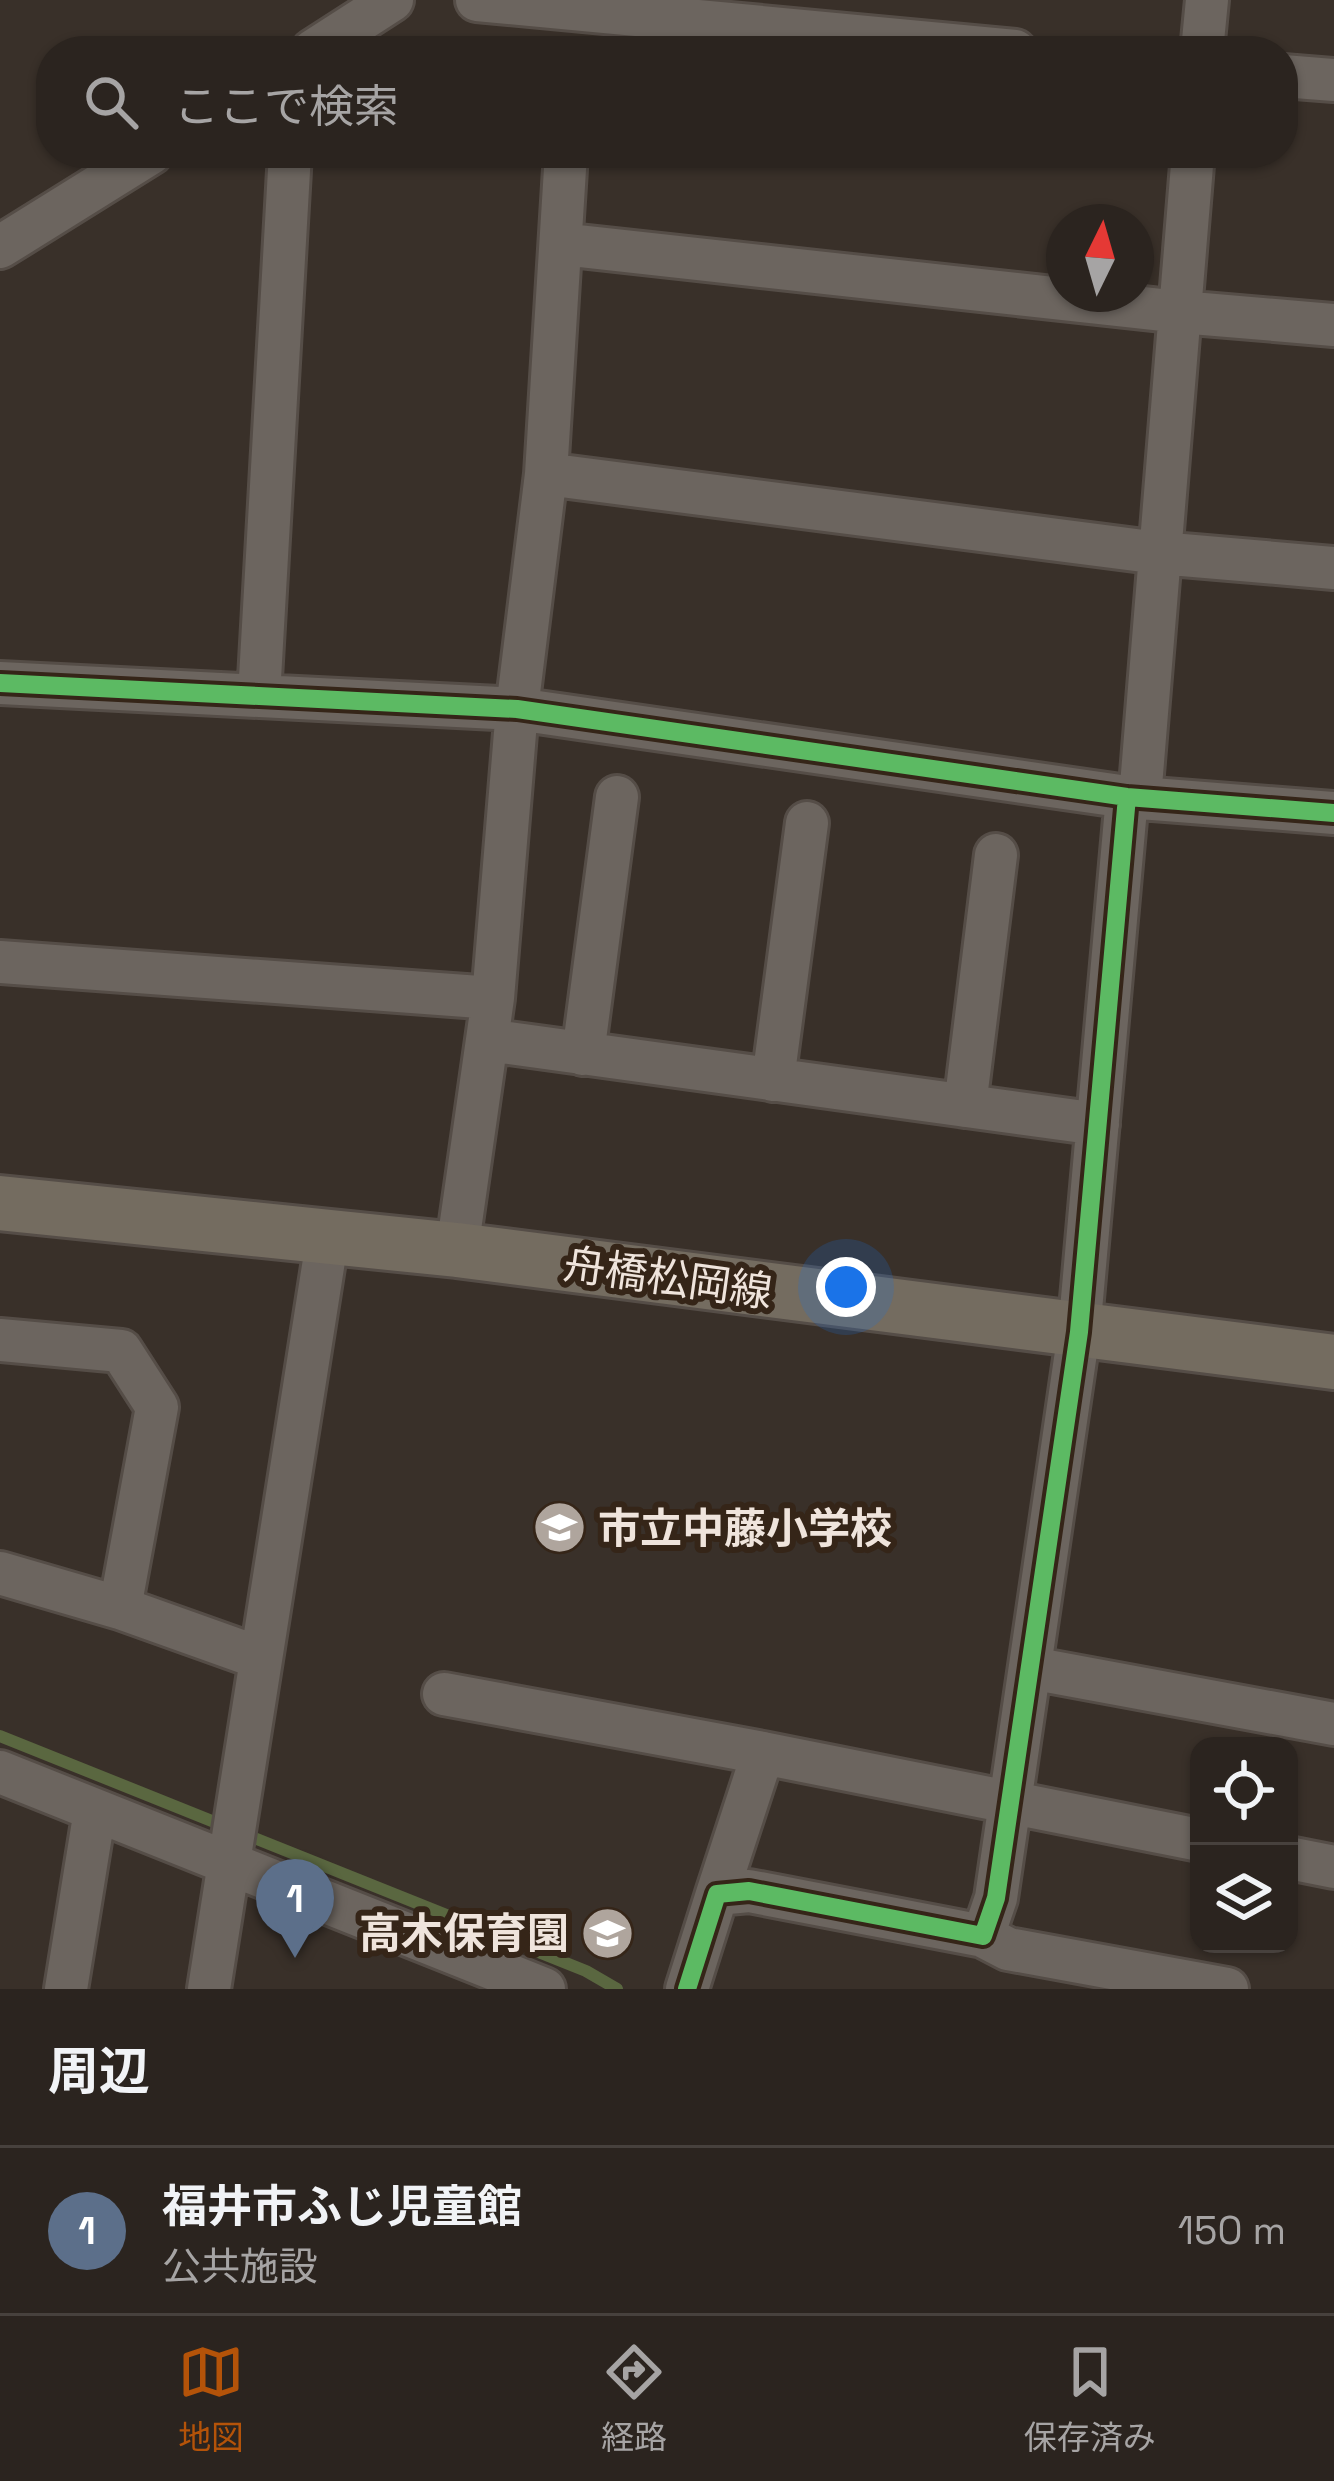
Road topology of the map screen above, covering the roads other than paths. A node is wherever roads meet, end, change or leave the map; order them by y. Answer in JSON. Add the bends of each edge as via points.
{"nodes":[{"id":1,"x":392,"y":0,"type":"edge"},
{"id":2,"x":477,"y":0,"type":"edge"},
{"id":3,"x":1207,"y":0,"type":"edge"},
{"id":4,"x":593,"y":19,"type":"edge"},
{"id":5,"x":336,"y":36,"type":"edge"},
{"id":6,"x":817,"y":36,"type":"edge"},
{"id":7,"x":1203,"y":36,"type":"edge"},
{"id":8,"x":1298,"y":77,"type":"edge"},
{"id":9,"x":1334,"y":80,"type":"edge"},
{"id":10,"x":130,"y":168,"type":"edge"},
{"id":11,"x":289,"y":168,"type":"edge"},
{"id":12,"x":565,"y":168,"type":"edge"},
{"id":13,"x":1192,"y":168,"type":"edge"},
{"id":14,"x":561,"y":244,"type":"junction"},
{"id":15,"x":1,"y":259,"type":"edge"},
{"id":16,"x":1180,"y":312,"type":"junction"},
{"id":17,"x":1334,"y":325,"type":"edge"},
{"id":18,"x":546,"y":474,"type":"junction"},
{"id":19,"x":1159,"y":553,"type":"junction"},
{"id":20,"x":1334,"y":568,"type":"edge"},
{"id":21,"x":0,"y":683,"type":"edge"},
{"id":22,"x":259,"y":696,"type":"junction"},
{"id":23,"x":517,"y":710,"type":"junction"},
{"id":24,"x":617,"y":797,"type":"dead end"},
{"id":25,"x":1134,"y":798,"type":"junction"},
{"id":26,"x":1334,"y":813,"type":"edge"},
{"id":27,"x":807,"y":823,"type":"dead end"},
{"id":28,"x":996,"y":855,"type":"dead end"},
{"id":29,"x":0,"y":962,"type":"edge"},
{"id":30,"x":493,"y":998,"type":"junction"},
{"id":31,"x":487,"y":1040,"type":"junction"},
{"id":32,"x":583,"y":1054,"type":"junction"},
{"id":33,"x":773,"y":1080,"type":"junction"},
{"id":34,"x":964,"y":1106,"type":"junction"},
{"id":35,"x":1098,"y":1124,"type":"junction"},
{"id":36,"x":0,"y":1203,"type":"edge"},
{"id":37,"x":328,"y":1234,"type":"junction"},
{"id":38,"x":458,"y":1250,"type":"junction"},
{"id":39,"x":1079,"y":1332,"type":"junction"},
{"id":40,"x":0,"y":1340,"type":"edge"},
{"id":41,"x":1334,"y":1363,"type":"edge"},
{"id":42,"x":0,"y":1573,"type":"edge"},
{"id":43,"x":120,"y":1608,"type":"junction"},
{"id":44,"x":260,"y":1658,"type":"junction"},
{"id":45,"x":1031,"y":1668,"type":"junction"},
{"id":46,"x":444,"y":1694,"type":"dead end"},
{"id":47,"x":1334,"y":1724,"type":"edge"},
{"id":48,"x":764,"y":1753,"type":"junction"},
{"id":49,"x":0,"y":1772,"type":"edge"},
{"id":50,"x":1009,"y":1802,"type":"junction"},
{"id":51,"x":95,"y":1810,"type":"junction"},
{"id":52,"x":1190,"y":1838,"type":"edge"},
{"id":53,"x":1298,"y":1860,"type":"edge"},
{"id":54,"x":227,"y":1863,"type":"junction"},
{"id":55,"x":1334,"y":1867,"type":"edge"},
{"id":56,"x":717,"y":1894,"type":"junction"},
{"id":57,"x":982,"y":1936,"type":"junction"},
{"id":58,"x":66,"y":1989,"type":"edge"},
{"id":59,"x":209,"y":1989,"type":"edge"},
{"id":60,"x":544,"y":1989,"type":"edge"},
{"id":61,"x":687,"y":1989,"type":"edge"},
{"id":62,"x":1227,"y":1989,"type":"edge"}],
"edges":[{"from":1,"to":5,"type":"street"},
{"from":2,"to":4,"type":"street"},
{"from":3,"to":7,"type":"street"},
{"from":4,"to":6,"type":"street"},
{"from":8,"to":9,"type":"street"},
{"from":10,"to":15,"type":"street"},
{"from":11,"to":22,"type":"street"},
{"from":12,"to":14,"type":"street"},
{"from":13,"to":16,"type":"street"},
{"from":14,"to":16,"type":"street"},
{"from":14,"to":18,"type":"street"},
{"from":16,"to":17,"type":"street"},
{"from":16,"to":19,"type":"street"},
{"from":18,"to":19,"type":"street"},
{"from":18,"to":23,"type":"street"},
{"from":19,"to":20,"type":"street"},
{"from":19,"to":25,"type":"street"},
{"from":21,"to":22,"type":"street"},
{"from":22,"to":23,"type":"street"},
{"from":23,"to":25,"type":"street"},
{"from":23,"to":30,"type":"street"},
{"from":24,"to":32,"type":"street"},
{"from":25,"to":26,"type":"street"},
{"from":25,"to":35,"type":"street"},
{"from":27,"to":33,"type":"street"},
{"from":28,"to":34,"type":"street"},
{"from":29,"to":30,"type":"street"},
{"from":30,"to":31,"type":"street"},
{"from":31,"to":32,"type":"street"},
{"from":31,"to":38,"type":"street"},
{"from":32,"to":33,"type":"street"},
{"from":33,"to":34,"type":"street"},
{"from":34,"to":35,"type":"street"},
{"from":35,"to":39,"type":"street"},
{"from":36,"to":37,"type":"main road","name":"舟橋松岡線"},
{"from":37,"to":38,"type":"main road","name":"舟橋松岡線"},
{"from":37,"to":44,"type":"street"},
{"from":38,"to":39,"type":"main road","name":"舟橋松岡線"},
{"from":39,"to":41,"type":"main road","name":"舟橋松岡線"},
{"from":39,"to":45,"type":"street"},
{"from":40,"to":43,"type":"street","via":[[121,1351],[157,1406]]},
{"from":42,"to":43,"type":"street"},
{"from":43,"to":44,"type":"street"},
{"from":44,"to":54,"type":"street"},
{"from":45,"to":47,"type":"street"},
{"from":45,"to":50,"type":"street"},
{"from":46,"to":48,"type":"street"},
{"from":48,"to":50,"type":"street"},
{"from":48,"to":56,"type":"street"},
{"from":49,"to":51,"type":"street"},
{"from":50,"to":52,"type":"street"},
{"from":50,"to":57,"type":"street"},
{"from":51,"to":54,"type":"street"},
{"from":51,"to":58,"type":"street"},
{"from":53,"to":55,"type":"street"},
{"from":54,"to":59,"type":"street"},
{"from":54,"to":60,"type":"street"},
{"from":56,"to":57,"type":"street","via":[[749,1891]]},
{"from":56,"to":61,"type":"street"},
{"from":57,"to":62,"type":"street","via":[[1008,1949]]}]}
